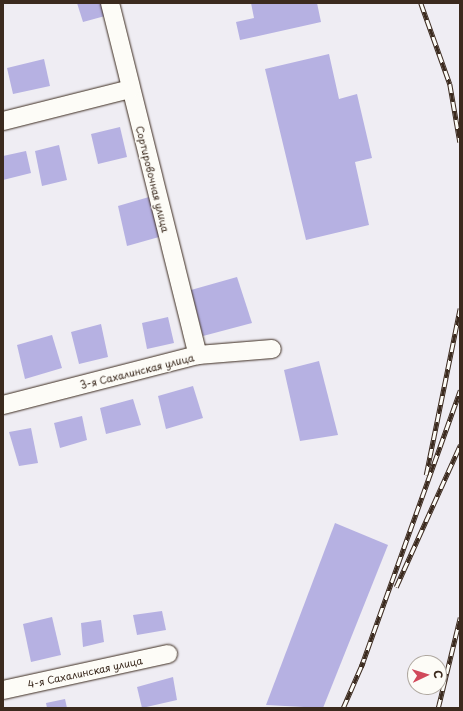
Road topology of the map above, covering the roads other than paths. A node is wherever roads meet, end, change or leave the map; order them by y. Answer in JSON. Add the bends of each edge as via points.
{"nodes":[{"id":1,"x":110,"y":3,"type":"edge"},
{"id":2,"x":130,"y":89,"type":"junction"},
{"id":3,"x":3,"y":121,"type":"edge"},
{"id":4,"x":272,"y":349,"type":"dead end"},
{"id":5,"x":198,"y":355,"type":"junction"},
{"id":6,"x":3,"y":405,"type":"edge"},
{"id":7,"x":168,"y":654,"type":"dead end"},
{"id":8,"x":3,"y":690,"type":"edge"}],
"edges":[{"from":1,"to":2,"type":"street","name":"Сортировочная улица"},
{"from":2,"to":3,"type":"street"},
{"from":2,"to":5,"type":"street","name":"Сортировочная улица"},
{"from":4,"to":5,"type":"street","name":"3-я Сахалинская улица"},
{"from":5,"to":6,"type":"street","name":"3-я Сахалинская улица"},
{"from":7,"to":8,"type":"street","name":"4-я Сахалинская улица"}]}
